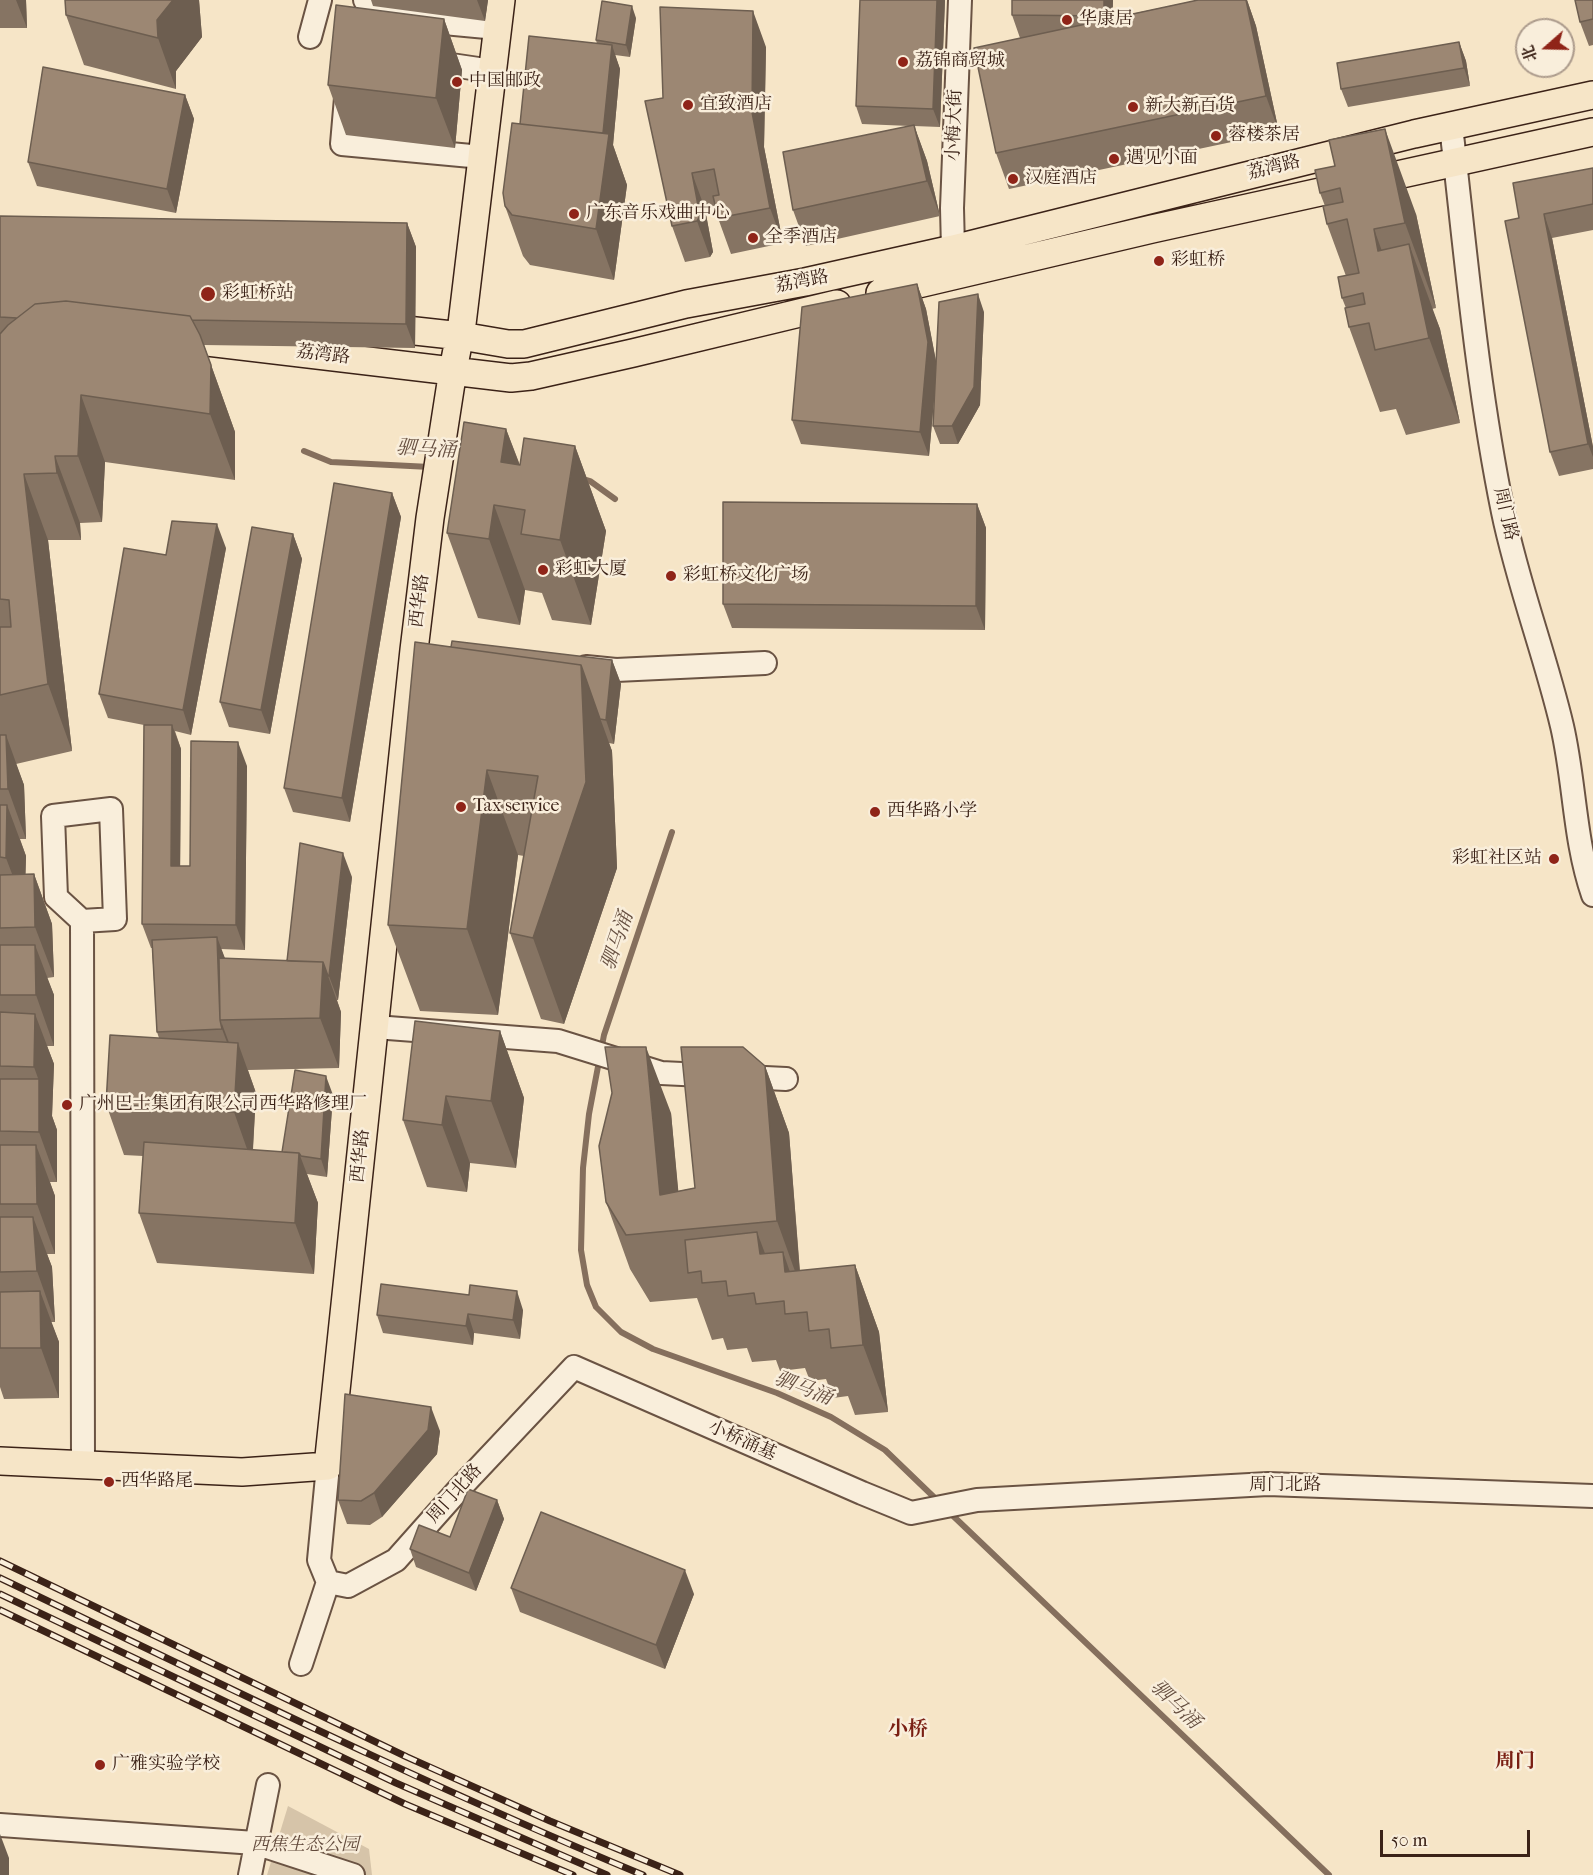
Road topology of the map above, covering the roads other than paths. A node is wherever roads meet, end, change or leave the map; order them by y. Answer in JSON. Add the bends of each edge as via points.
{"nodes":[{"id":1,"x":320,"y":0,"type":"edge"},
{"id":2,"x":364,"y":0,"type":"edge"},
{"id":3,"x":501,"y":0,"type":"edge"},
{"id":4,"x":960,"y":0,"type":"edge"},
{"id":5,"x":497,"y":28,"type":"junction"},
{"id":6,"x":310,"y":37,"type":"dead end"},
{"id":7,"x":405,"y":58,"type":"edge"},
{"id":8,"x":492,"y":70,"type":"junction"},
{"id":9,"x":348,"y":74,"type":"edge"},
{"id":10,"x":1593,"y":95,"type":"edge"},
{"id":11,"x":1451,"y":126,"type":"junction"},
{"id":12,"x":1593,"y":132,"type":"edge"},
{"id":13,"x":482,"y":157,"type":"junction"},
{"id":14,"x":1455,"y":163,"type":"junction"},
{"id":15,"x":953,"y":249,"type":"junction"},
{"id":16,"x":357,"y":324,"type":"edge"},
{"id":17,"x":461,"y":336,"type":"junction"},
{"id":18,"x":172,"y":338,"type":"edge"},
{"id":19,"x":524,"y":344,"type":"junction"},
{"id":20,"x":453,"y":370,"type":"junction"},
{"id":21,"x":531,"y":376,"type":"junction"},
{"id":22,"x":765,"y":663,"type":"dead end"},
{"id":23,"x":568,"y":666,"type":"edge"},
{"id":24,"x":1593,"y":895,"type":"edge"},
{"id":25,"x":82,"y":921,"type":"junction"},
{"id":26,"x":375,"y":1027,"type":"junction"},
{"id":27,"x":786,"y":1079,"type":"dead end"},
{"id":28,"x":574,"y":1367,"type":"joint"},
{"id":29,"x":0,"y":1461,"type":"edge"},
{"id":30,"x":83,"y":1466,"type":"junction"},
{"id":31,"x":328,"y":1466,"type":"junction"},
{"id":32,"x":1593,"y":1496,"type":"edge"},
{"id":33,"x":911,"y":1513,"type":"joint"},
{"id":34,"x":328,"y":1582,"type":"junction"},
{"id":35,"x":301,"y":1664,"type":"dead end"},
{"id":36,"x":268,"y":1785,"type":"dead end"},
{"id":37,"x":0,"y":1825,"type":"edge"},
{"id":38,"x":255,"y":1843,"type":"junction"},
{"id":39,"x":250,"y":1875,"type":"edge"},
{"id":40,"x":353,"y":1875,"type":"edge"}],
"edges":[{"from":1,"to":6,"type":"street"},
{"from":2,"to":5,"type":"street","via":[[374,14],[391,18]]},
{"from":3,"to":5,"type":"main road"},
{"from":4,"to":15,"type":"street","name":"小梅大街"},
{"from":5,"to":8,"type":"main road"},
{"from":7,"to":8,"type":"street"},
{"from":8,"to":13,"type":"main road"},
{"from":9,"to":13,"type":"street","via":[[342,144]]},
{"from":10,"to":11,"type":"main road","name":"荔湾路"},
{"from":11,"to":14,"type":"street","name":"周门路"},
{"from":11,"to":15,"type":"main road","name":"荔湾路"},
{"from":12,"to":14,"type":"main road","name":"荔湾路"},
{"from":13,"to":17,"type":"main road"},
{"from":14,"to":21,"type":"main road","name":"荔湾路","via":[[1164,227]]},
{"from":14,"to":24,"type":"street","name":"周门路","via":[[1490,443],[1504,516],[1566,742],[1580,847]]},
{"from":15,"to":19,"type":"main road","name":"荔湾路","via":[[686,304]]},
{"from":16,"to":17,"type":"main road","name":"荔湾路"},
{"from":17,"to":19,"type":"main road","name":"荔湾路"},
{"from":17,"to":20,"type":"main road"},
{"from":18,"to":20,"type":"main road","name":"荔湾路"},
{"from":19,"to":21,"type":"main road"},
{"from":20,"to":21,"type":"main road","name":"荔湾路","via":[[511,378]]},
{"from":20,"to":26,"type":"main road","name":"西华路","via":[[430,518],[426,651]]},
{"from":22,"to":23,"type":"street","via":[[616,670]]},
{"from":25,"to":25,"type":"street","via":[[115,919],[111,809],[53,816],[56,897]]},
{"from":25,"to":30,"type":"street"},
{"from":26,"to":27,"type":"street","via":[[558,1041],[661,1073]]},
{"from":26,"to":31,"type":"main road","name":"西华路"},
{"from":28,"to":33,"type":"street","name":"小桥涌基"},
{"from":28,"to":34,"type":"street","name":"周门北路","via":[[396,1560],[348,1586]]},
{"from":29,"to":30,"type":"main road"},
{"from":30,"to":31,"type":"main road","via":[[242,1472]]},
{"from":31,"to":34,"type":"street","via":[[319,1560]]},
{"from":32,"to":33,"type":"street","name":"周门北路","via":[[1268,1484],[977,1500]]},
{"from":34,"to":35,"type":"street"},
{"from":36,"to":38,"type":"street"},
{"from":37,"to":38,"type":"street"},
{"from":38,"to":39,"type":"street"},
{"from":38,"to":40,"type":"street"}]}
